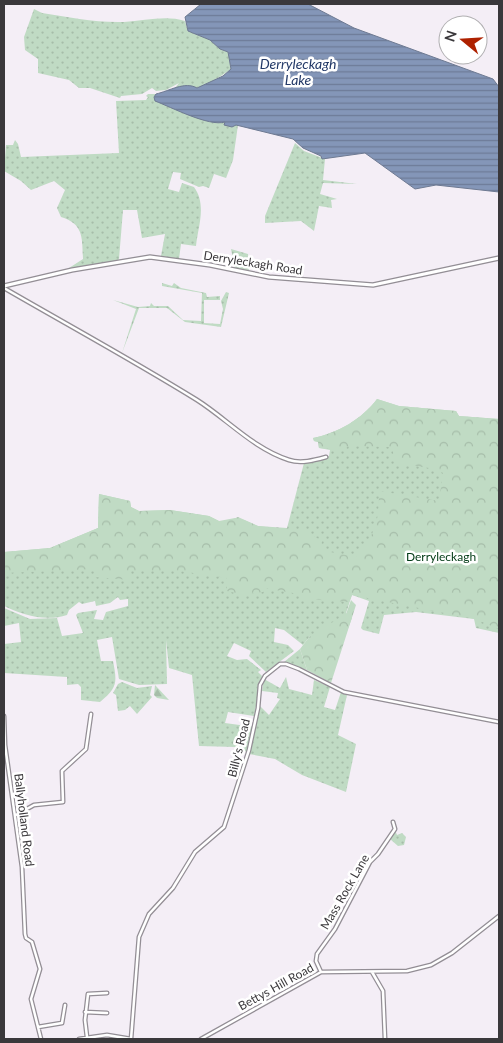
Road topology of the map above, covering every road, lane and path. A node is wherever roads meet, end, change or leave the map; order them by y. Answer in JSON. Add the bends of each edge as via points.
{"nodes":[{"id":1,"x":499,"y":258,"type":"edge"},
{"id":2,"x":4,"y":287,"type":"edge"},
{"id":3,"x":326,"y":457,"type":"dead end"},
{"id":4,"x":90,"y":714,"type":"dead end"},
{"id":5,"x":4,"y":716,"type":"edge"},
{"id":6,"x":499,"y":722,"type":"edge"},
{"id":7,"x":16,"y":816,"type":"junction"},
{"id":8,"x":393,"y":822,"type":"dead end"},
{"id":9,"x":499,"y":916,"type":"edge"},
{"id":10,"x":321,"y":972,"type":"junction"},
{"id":11,"x":372,"y":972,"type":"junction"},
{"id":12,"x":107,"y":993,"type":"dead end"},
{"id":13,"x":65,"y":1005,"type":"dead end"},
{"id":14,"x":58,"y":1012,"type":"dead end"},
{"id":15,"x":85,"y":1012,"type":"junction"},
{"id":16,"x":64,"y":1013,"type":"junction"},
{"id":17,"x":107,"y":1013,"type":"dead end"},
{"id":18,"x":38,"y":1027,"type":"junction"},
{"id":19,"x":86,"y":1037,"type":"junction"},
{"id":20,"x":93,"y":1038,"type":"edge"},
{"id":21,"x":41,"y":1039,"type":"edge"},
{"id":22,"x":79,"y":1039,"type":"edge"},
{"id":23,"x":132,"y":1039,"type":"edge"},
{"id":24,"x":201,"y":1039,"type":"edge"},
{"id":25,"x":385,"y":1039,"type":"edge"}],
"edges":[{"from":1,"to":2,"type":"street","name":"Derryleckagh Road","via":[[373,285],[269,277],[210,265],[150,258],[72,270]]},
{"from":2,"to":3,"type":"street","via":[[198,401],[256,443],[290,460],[312,461]]},
{"from":4,"to":7,"type":"street","via":[[86,749],[62,771],[63,802],[34,805]]},
{"from":5,"to":7,"type":"street","name":"Ballyholland Road","via":[[6,755]]},
{"from":6,"to":23,"type":"street","name":"Billy's Road","via":[[344,692],[286,664],[280,664],[265,676],[260,685],[247,758],[224,827],[195,852],[172,888],[149,914],[138,937]]},
{"from":7,"to":18,"type":"street","name":"Ballyholland Road","via":[[26,938],[32,942],[40,969],[31,999]]},
{"from":8,"to":10,"type":"street","name":"Mass Rock Lane","via":[[394,828],[370,862],[336,929],[319,950],[316,961]]},
{"from":9,"to":11,"type":"street","name":"Bettys Hill Road","via":[[436,963],[412,970]]},
{"from":10,"to":11,"type":"street","name":"Bettys Hill Road"},
{"from":10,"to":24,"type":"street","name":"Bettys Hill Road"},
{"from":11,"to":25,"type":"street","via":[[384,991]]},
{"from":12,"to":15,"type":"street","via":[[88,994]]},
{"from":13,"to":16,"type":"street"},
{"from":14,"to":16,"type":"street"},
{"from":15,"to":17,"type":"street"},
{"from":15,"to":19,"type":"street"},
{"from":16,"to":18,"type":"street","via":[[62,1023]]},
{"from":18,"to":21,"type":"street","name":"Ballyholland Road"},
{"from":19,"to":20,"type":"street"},
{"from":19,"to":22,"type":"street"},
{"from":20,"to":23,"type":"street","via":[[106,1035]]}]}
